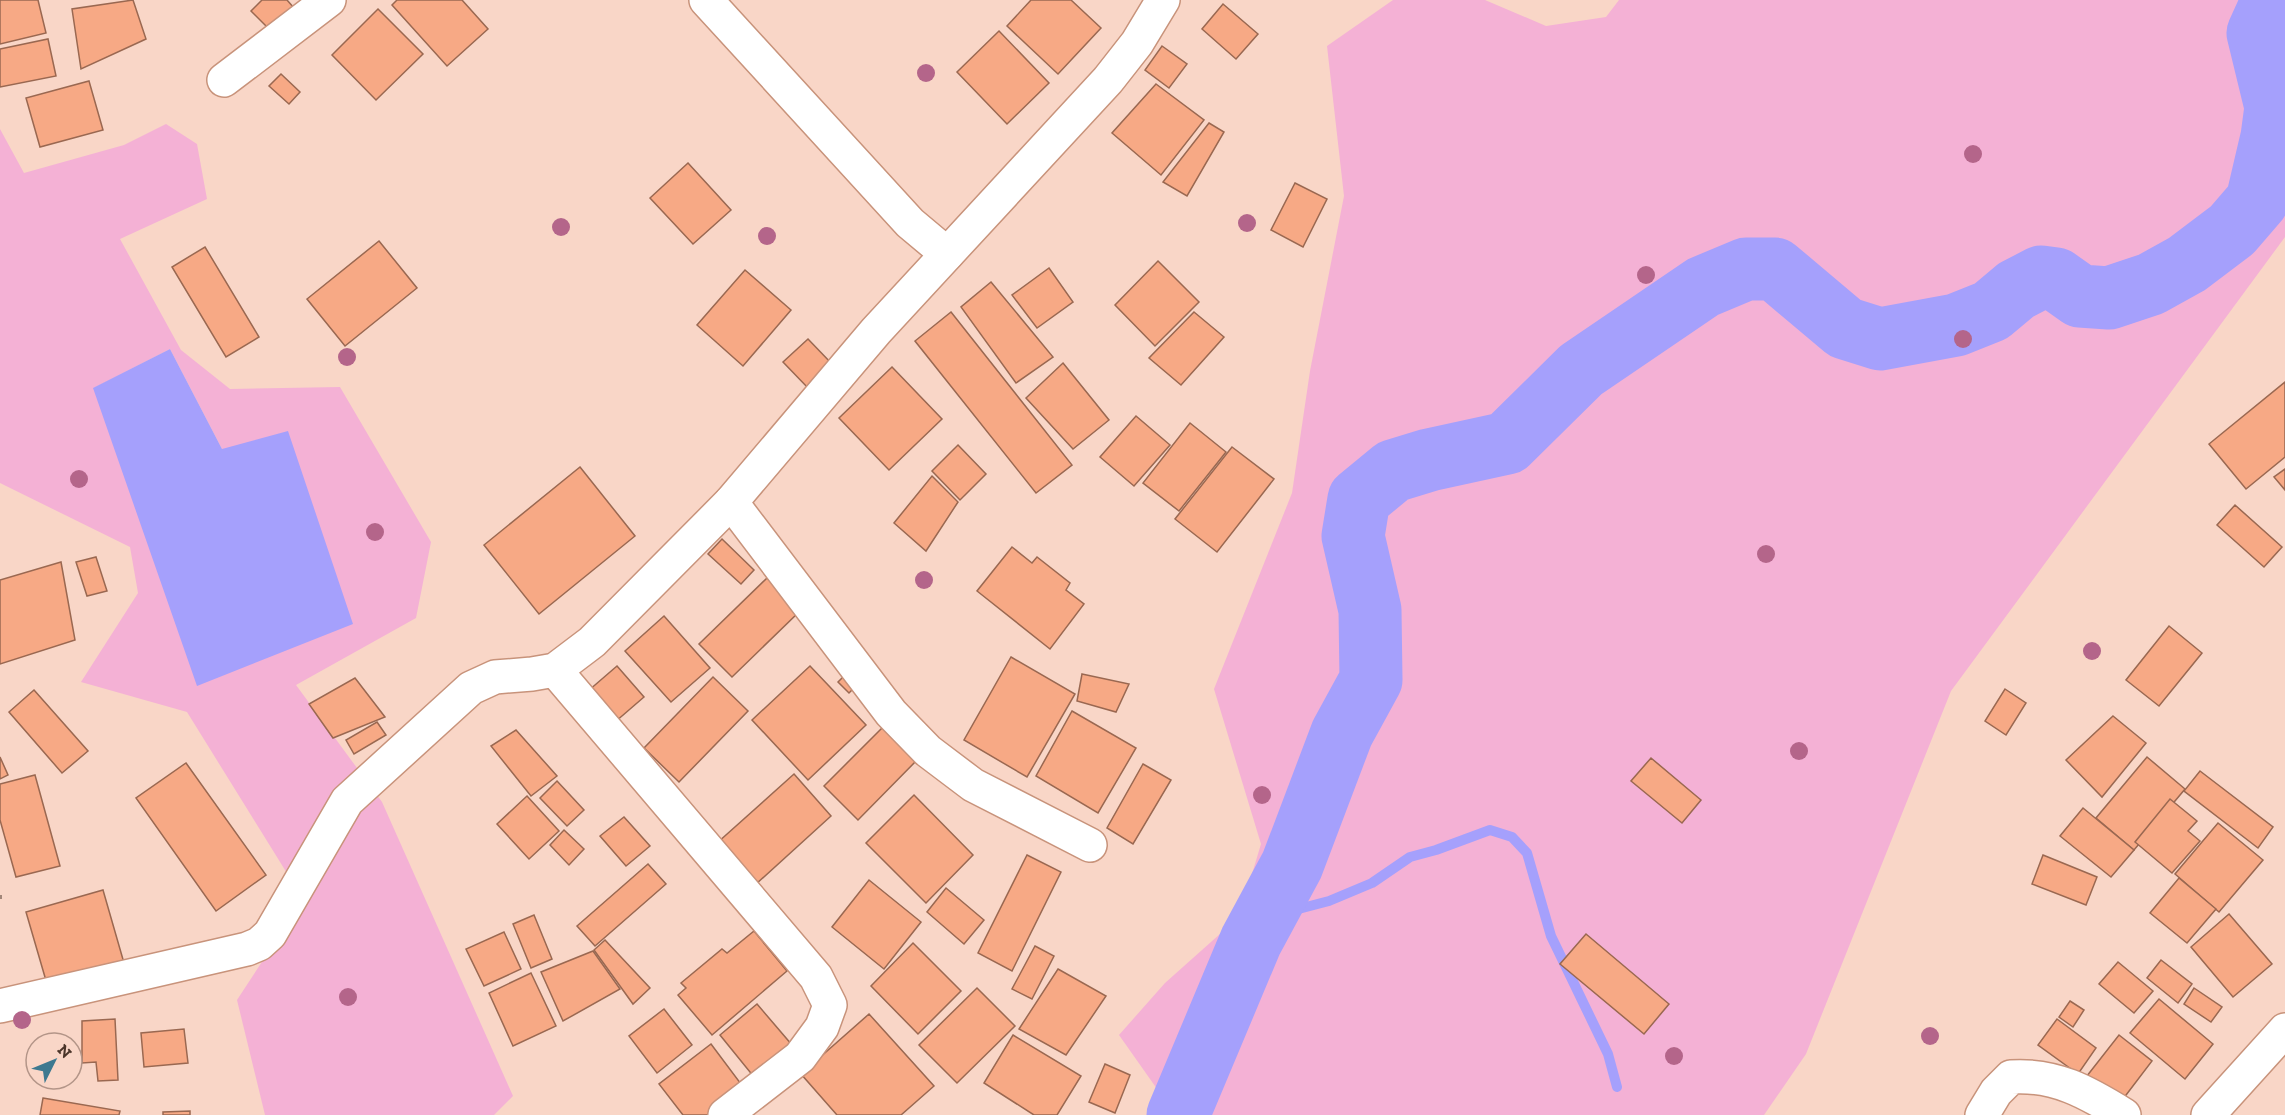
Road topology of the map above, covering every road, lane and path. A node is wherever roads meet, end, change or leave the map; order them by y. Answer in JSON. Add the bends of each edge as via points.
{"nodes":[{"id":1,"x":329,"y":0,"type":"edge"},
{"id":2,"x":706,"y":0,"type":"edge"},
{"id":3,"x":1163,"y":0,"type":"edge"},
{"id":4,"x":224,"y":80,"type":"dead end"},
{"id":5,"x":947,"y":254,"type":"junction"},
{"id":6,"x":731,"y":502,"type":"junction"},
{"id":7,"x":555,"y":670,"type":"junction"},
{"id":8,"x":1090,"y":844,"type":"dead end"},
{"id":9,"x":0,"y":1006,"type":"edge"},
{"id":10,"x":2285,"y":1030,"type":"edge"},
{"id":11,"x":725,"y":1115,"type":"edge"},
{"id":12,"x":1982,"y":1115,"type":"edge"},
{"id":13,"x":2124,"y":1115,"type":"edge"},
{"id":14,"x":2208,"y":1115,"type":"edge"}],
"edges":[{"from":1,"to":4,"type":"street"},
{"from":2,"to":5,"type":"street","via":[[910,223]]},
{"from":3,"to":5,"type":"street","via":[[1108,80]]},
{"from":5,"to":6,"type":"street"},
{"from":6,"to":7,"type":"street","via":[[592,642]]},
{"from":6,"to":8,"type":"street","via":[[891,713],[928,751],[973,785]]},
{"from":7,"to":9,"type":"street","via":[[495,677],[471,688],[347,801],[270,934],[259,944]]},
{"from":7,"to":11,"type":"street","via":[[816,977],[830,1005],[822,1027],[800,1057]]},
{"from":10,"to":14,"type":"street"},
{"from":12,"to":13,"type":"street","via":[[2011,1077],[2031,1076],[2073,1085]]}]}
